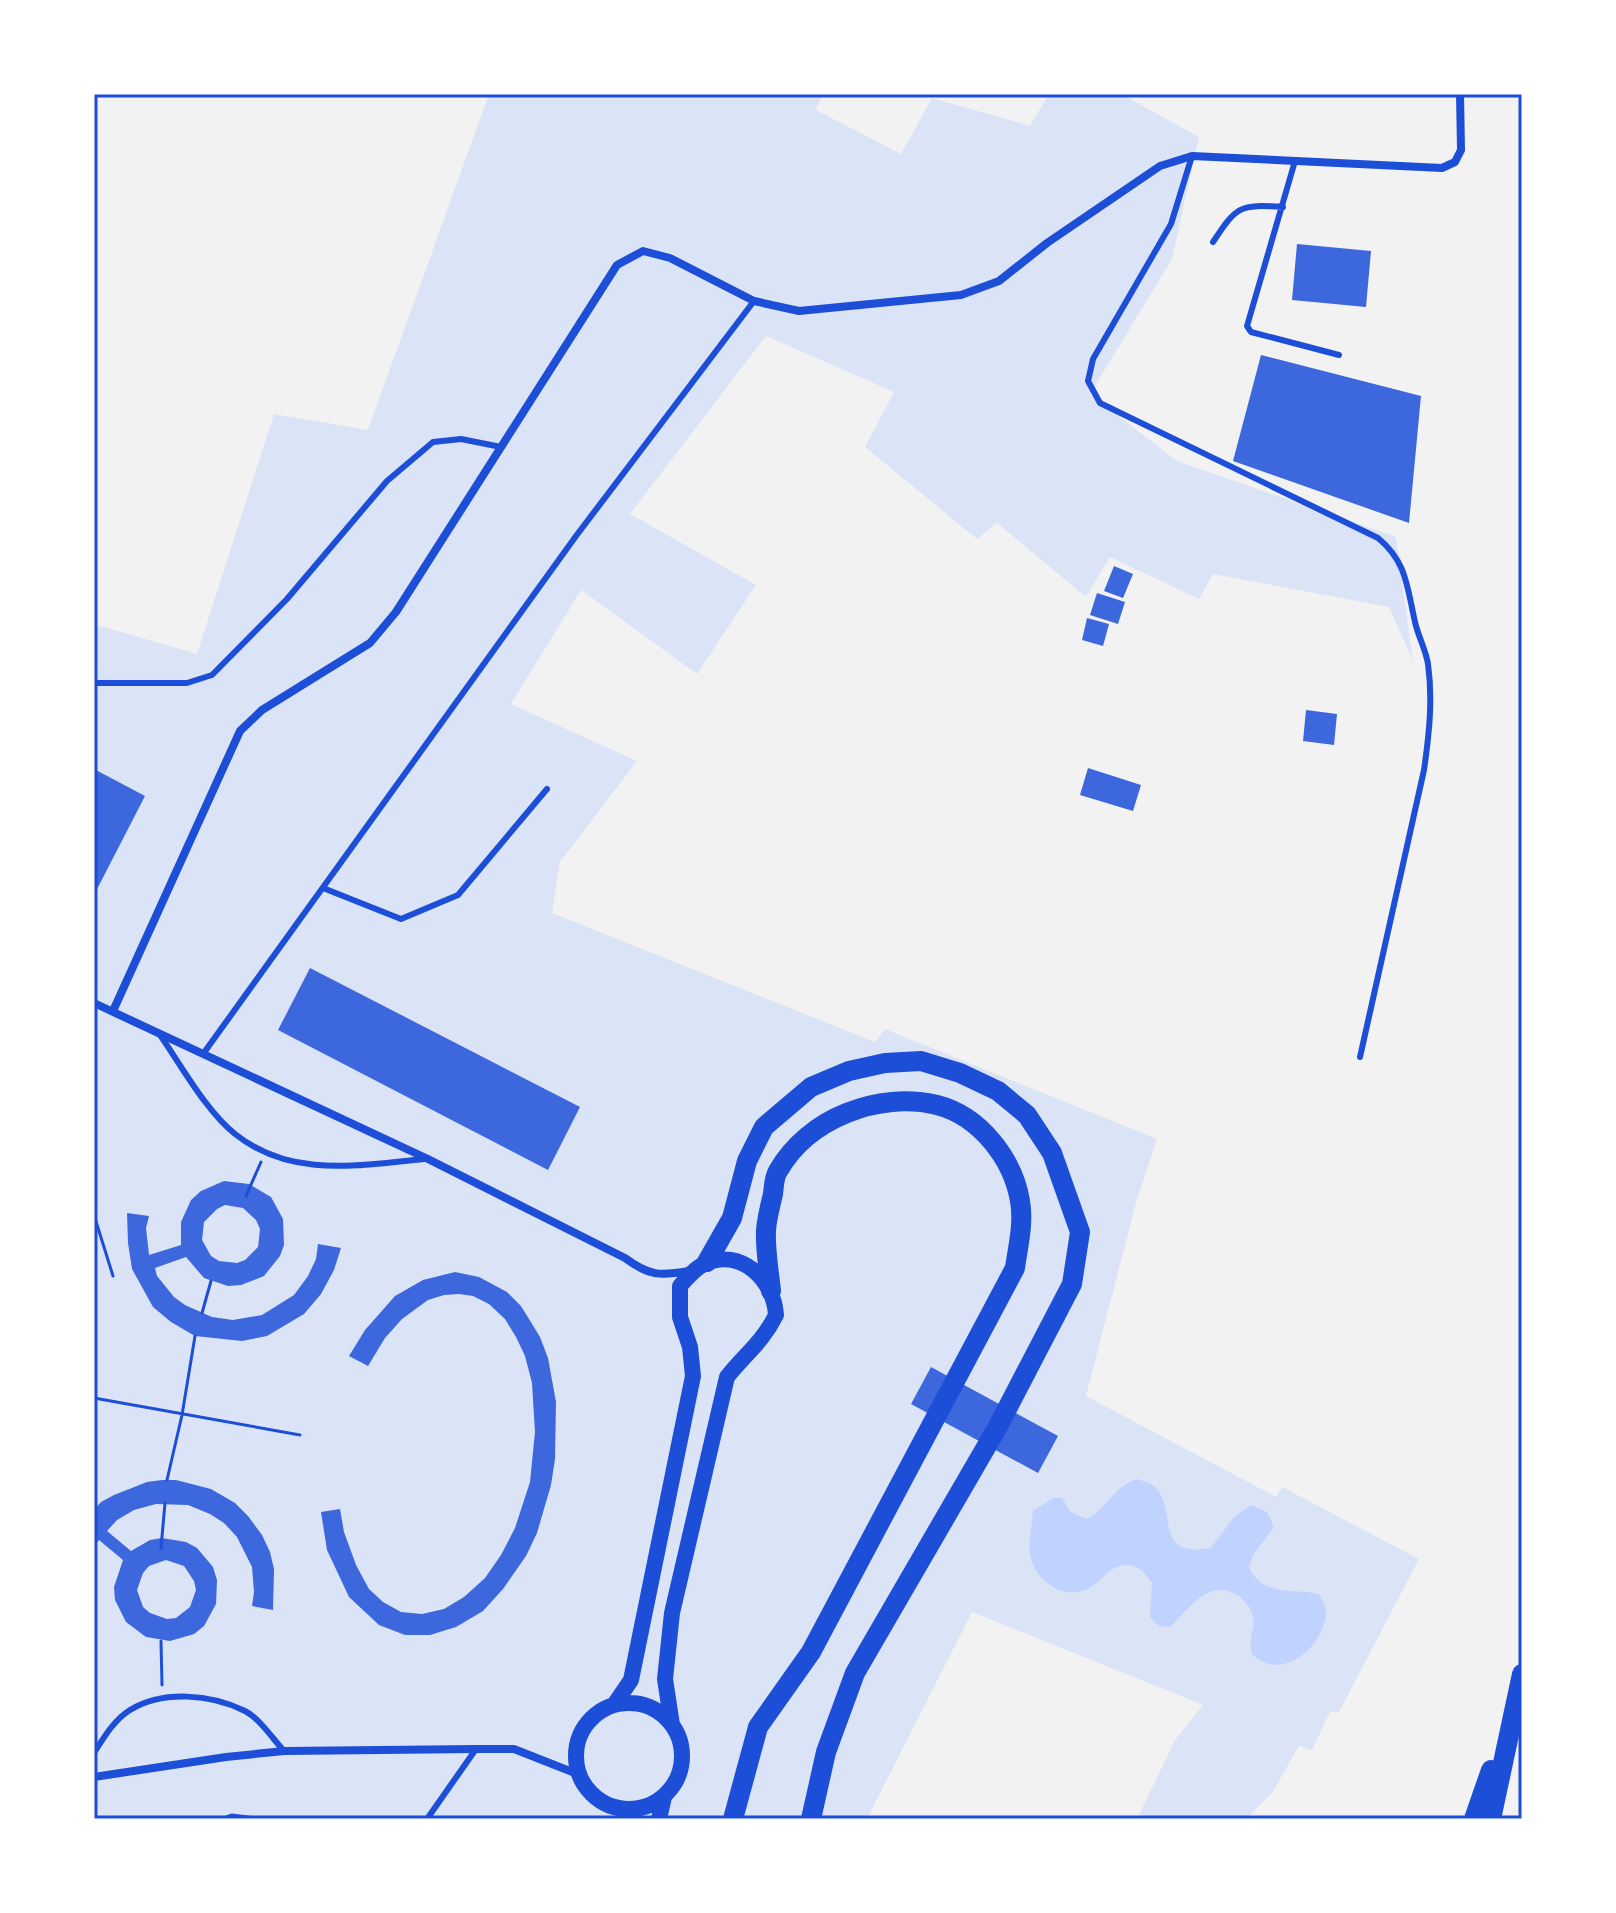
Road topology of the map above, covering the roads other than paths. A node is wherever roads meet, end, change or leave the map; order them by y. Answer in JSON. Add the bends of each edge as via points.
{"nodes":[{"id":1,"x":1460,"y":94,"type":"edge"},
{"id":2,"x":1192,"y":156,"type":"junction"},
{"id":3,"x":1295,"y":161,"type":"junction"},
{"id":4,"x":1283,"y":207,"type":"junction"},
{"id":5,"x":1213,"y":242,"type":"dead end"},
{"id":6,"x":754,"y":301,"type":"junction"},
{"id":7,"x":1339,"y":355,"type":"dead end"},
{"id":8,"x":501,"y":447,"type":"junction"},
{"id":9,"x":94,"y":683,"type":"edge"},
{"id":10,"x":547,"y":789,"type":"dead end"},
{"id":11,"x":323,"y":888,"type":"junction"},
{"id":12,"x":94,"y":1003,"type":"edge"},
{"id":13,"x":113,"y":1011,"type":"junction"},
{"id":14,"x":158,"y":1032,"type":"junction"},
{"id":15,"x":203,"y":1054,"type":"junction"},
{"id":16,"x":1360,"y":1057,"type":"dead end"},
{"id":17,"x":428,"y":1159,"type":"junction"},
{"id":18,"x":701,"y":1266,"type":"junction"},
{"id":19,"x":771,"y":1291,"type":"junction"},
{"id":20,"x":1521,"y":1678,"type":"edge"},
{"id":21,"x":614,"y":1705,"type":"junction"},
{"id":22,"x":672,"y":1725,"type":"junction"},
{"id":23,"x":476,"y":1749,"type":"junction"},
{"id":24,"x":284,"y":1751,"type":"junction"},
{"id":25,"x":94,"y":1753,"type":"edge"},
{"id":26,"x":580,"y":1775,"type":"junction"},
{"id":27,"x":94,"y":1777,"type":"edge"},
{"id":28,"x":594,"y":1796,"type":"junction"},
{"id":29,"x":664,"y":1797,"type":"junction"},
{"id":30,"x":427,"y":1819,"type":"edge"},
{"id":31,"x":613,"y":1819,"type":"edge"},
{"id":32,"x":659,"y":1819,"type":"edge"},
{"id":33,"x":733,"y":1819,"type":"edge"},
{"id":34,"x":811,"y":1819,"type":"edge"},
{"id":35,"x":1474,"y":1819,"type":"edge"},
{"id":36,"x":1491,"y":1819,"type":"edge"}],
"edges":[{"from":1,"to":3,"type":"street","via":[[1461,150],[1455,162],[1442,168]]},
{"from":2,"to":3,"type":"street"},
{"from":2,"to":6,"type":"street","via":[[1160,166],[999,281],[961,295],[799,311]]},
{"from":2,"to":16,"type":"lane","via":[[1171,224],[1093,359],[1088,381],[1100,403],[1378,538],[1395,552],[1428,661],[1431,725]]},
{"from":3,"to":4,"type":"lane"},
{"from":4,"to":5,"type":"lane","via":[[1256,206],[1233,213]]},
{"from":4,"to":7,"type":"lane","via":[[1247,326],[1251,332]]},
{"from":6,"to":8,"type":"street","via":[[670,258],[643,251],[617,265]]},
{"from":6,"to":11,"type":"lane","via":[[576,536]]},
{"from":8,"to":9,"type":"lane","via":[[461,439],[433,442],[387,481],[287,599],[212,675],[187,683]]},
{"from":8,"to":13,"type":"street","via":[[396,612],[370,643],[262,710],[240,731]]},
{"from":10,"to":11,"type":"lane","via":[[458,895],[401,919]]},
{"from":11,"to":15,"type":"lane"},
{"from":12,"to":13,"type":"street"},
{"from":13,"to":14,"type":"street"},
{"from":14,"to":15,"type":"street"},
{"from":14,"to":17,"type":"lane","via":[[234,1133],[266,1152],[303,1165]]},
{"from":15,"to":17,"type":"street"},
{"from":17,"to":18,"type":"street","via":[[625,1258],[644,1273],[668,1275]]},
{"from":18,"to":19,"type":"main road","via":[[732,1260],[745,1264]]},
{"from":18,"to":21,"type":"main road","via":[[680,1286],[680,1317],[693,1376],[631,1680]]},
{"from":18,"to":34,"type":"highway","via":[[732,1218],[747,1161],[764,1127],[811,1087],[885,1063],[921,1061],[960,1073],[998,1091],[1027,1115],[1052,1153],[1080,1232],[1072,1284],[996,1430],[855,1673],[826,1752]]},
{"from":19,"to":22,"type":"main road","via":[[776,1315],[759,1345],[727,1377],[672,1613],[665,1679]]},
{"from":19,"to":33,"type":"highway","via":[[766,1231],[777,1173],[819,1125],[883,1104],[938,1105],[974,1124],[995,1143],[1021,1202],[1015,1268],[811,1652],[758,1727]]},
{"from":20,"to":35,"type":"highway"},
{"from":20,"to":36,"type":"highway"},
{"from":21,"to":22,"type":"main road","via":[[641,1705]]},
{"from":21,"to":26,"type":"main road","via":[[594,1716],[579,1737],[575,1755]]},
{"from":22,"to":29,"type":"main road","via":[[681,1761]]},
{"from":23,"to":24,"type":"street"},
{"from":23,"to":26,"type":"street","via":[[514,1749]]},
{"from":23,"to":30,"type":"lane"},
{"from":24,"to":25,"type":"lane","via":[[247,1712],[209,1698],[163,1697],[130,1710]]},
{"from":24,"to":27,"type":"street"},
{"from":26,"to":28,"type":"main road"},
{"from":28,"to":29,"type":"main road","via":[[630,1809]]},
{"from":28,"to":31,"type":"main road"},
{"from":29,"to":32,"type":"main road"}]}
